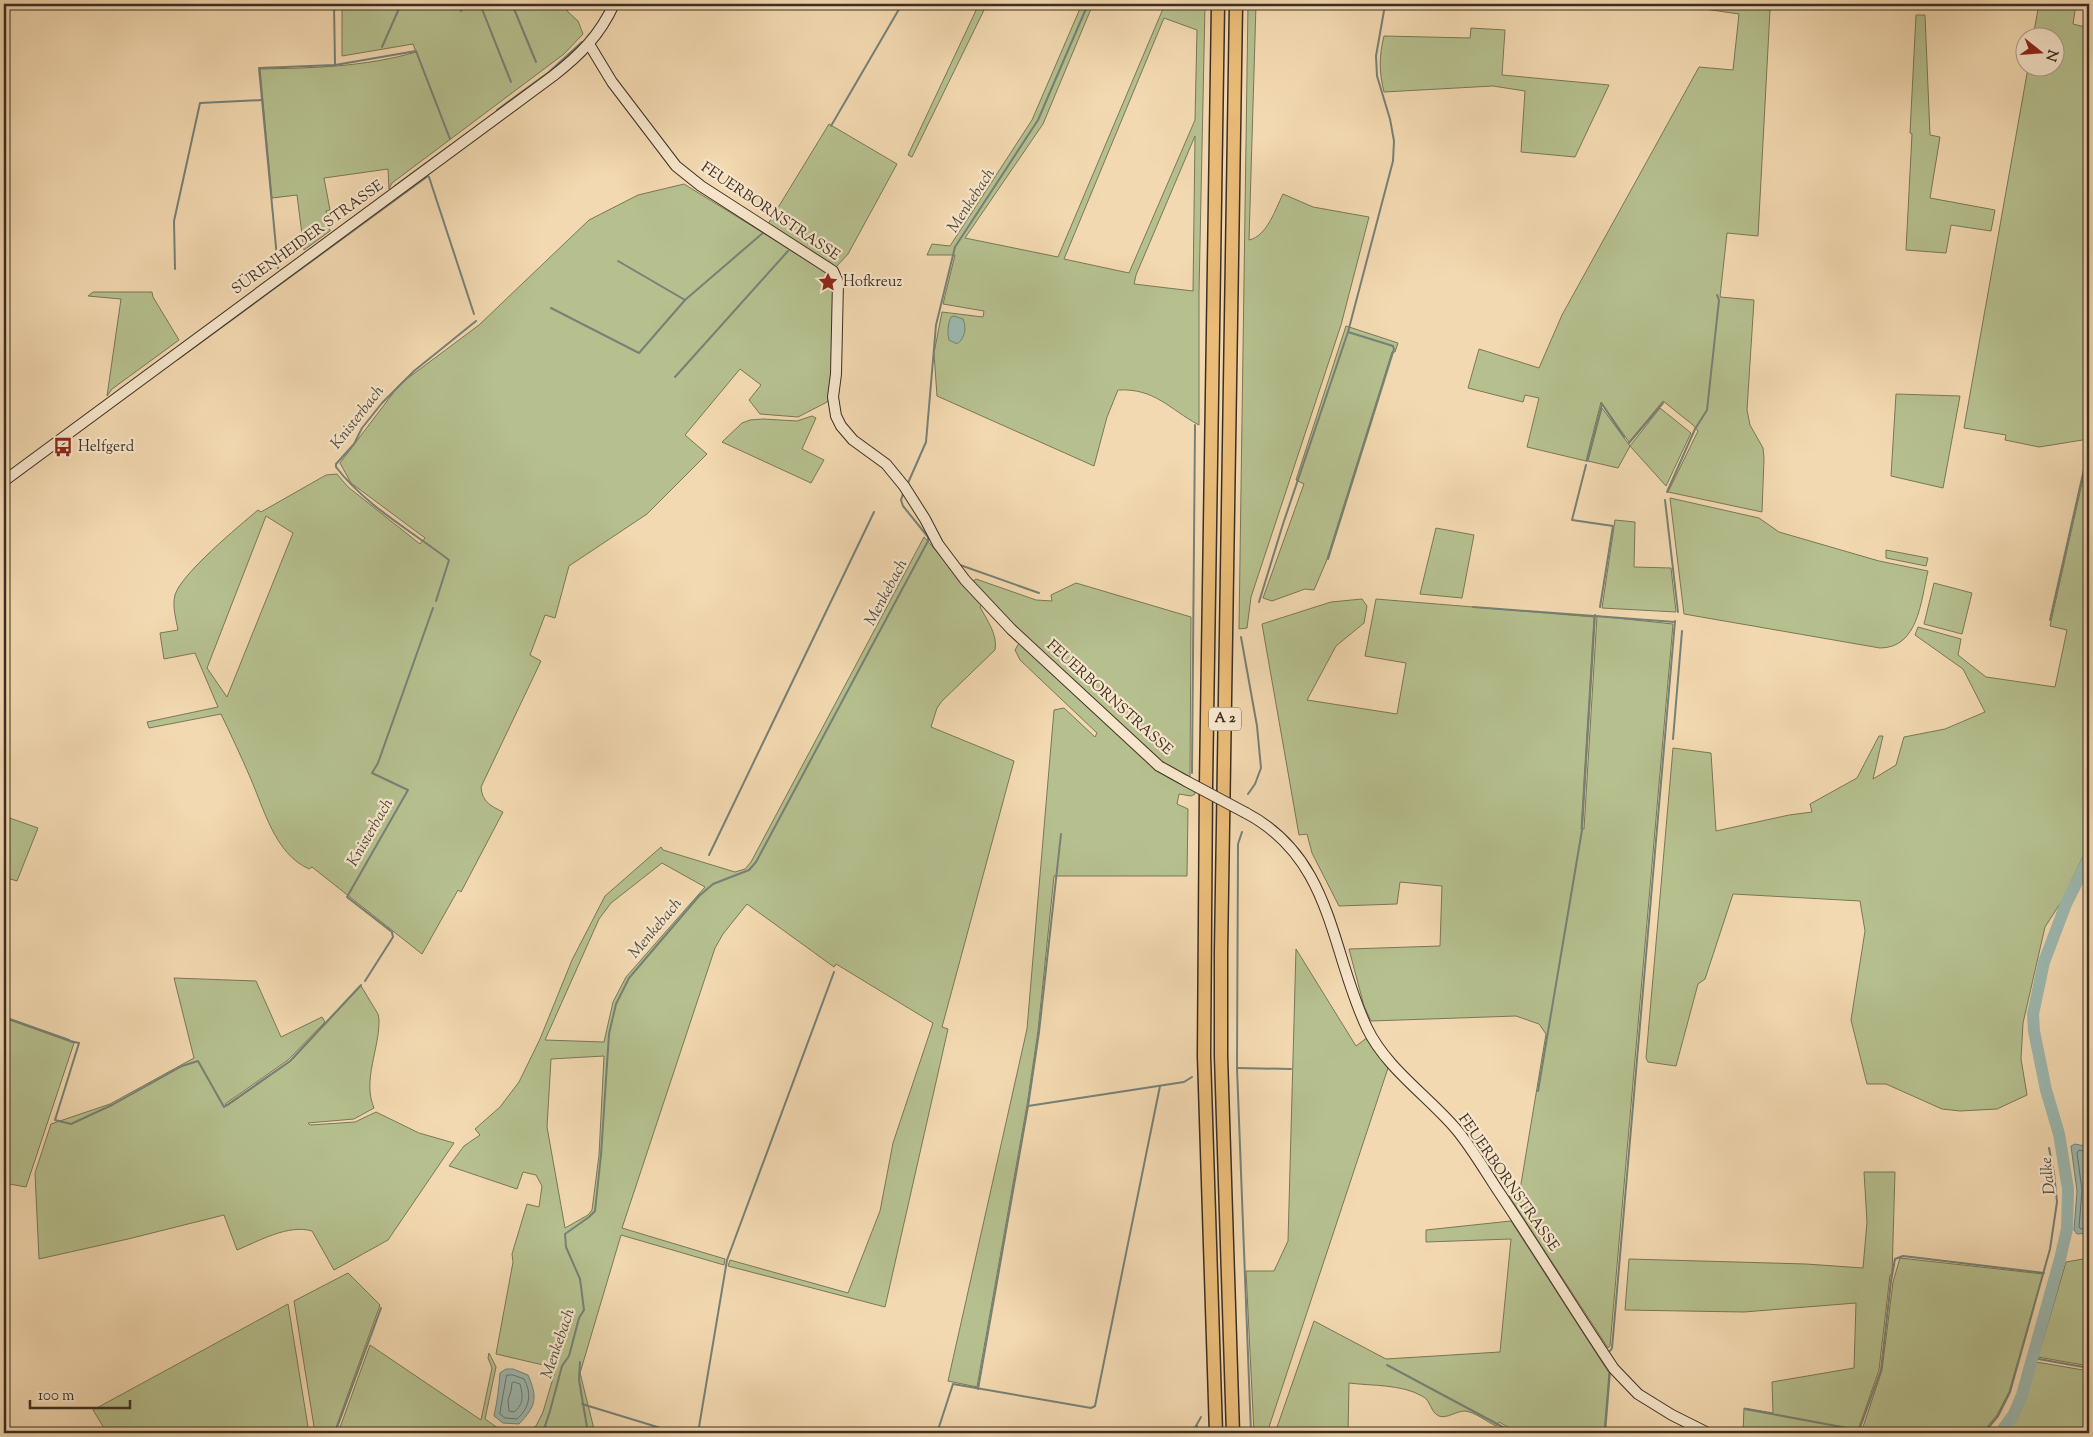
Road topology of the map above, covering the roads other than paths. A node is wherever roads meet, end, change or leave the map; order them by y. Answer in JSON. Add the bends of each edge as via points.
{"nodes":[{"id":1,"x":614,"y":4,"type":"edge"},
{"id":2,"x":1218,"y":4,"type":"edge"},
{"id":3,"x":1236,"y":4,"type":"edge"},
{"id":4,"x":589,"y":44,"type":"junction"},
{"id":5,"x":4,"y":482,"type":"edge"},
{"id":6,"x":1216,"y":1433,"type":"edge"},
{"id":7,"x":1233,"y":1433,"type":"edge"},
{"id":8,"x":1708,"y":1433,"type":"edge"}],
"edges":[{"from":1,"to":4,"type":"street","name":"SÜRENHEIDER STRASSE"},
{"from":2,"to":6,"type":"highway","number":"A 2","via":[[1204,1018]]},
{"from":3,"to":7,"type":"highway","number":"A 2","via":[[1221,1000]]},
{"from":4,"to":5,"type":"street","name":"SÜRENHEIDER STRASSE","via":[[553,76]]},
{"from":4,"to":8,"type":"street","name":"FEUERBORNSTRASSE","bridge":true,"via":[[612,82],[676,166],[701,186],[833,271],[838,282],[832,397],[843,430],[886,464],[915,502],[948,561],[1011,629],[1159,766],[1272,830],[1300,861],[1320,893],[1368,1030],[1394,1067],[1457,1130],[1614,1369],[1638,1394]]}]}
